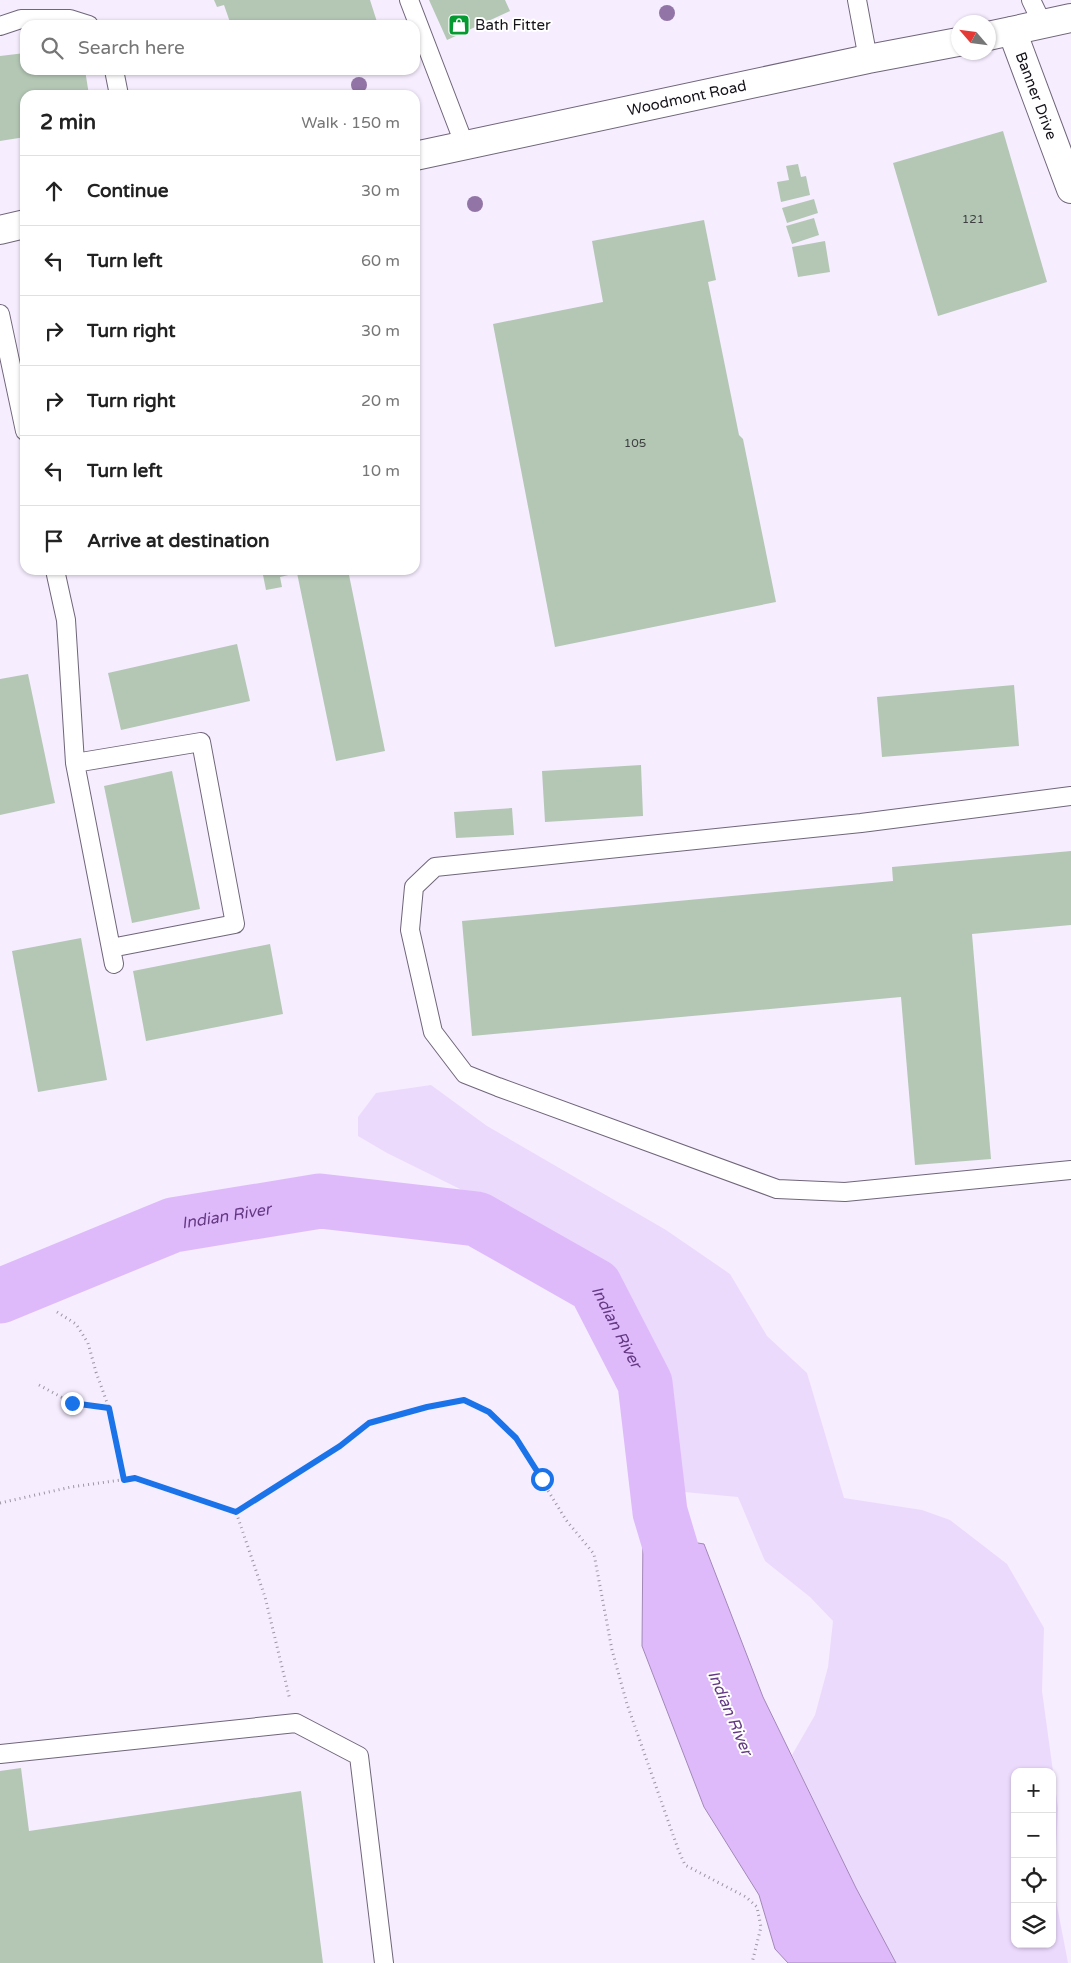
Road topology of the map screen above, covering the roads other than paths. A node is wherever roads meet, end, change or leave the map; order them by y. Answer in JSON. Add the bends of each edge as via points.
{"nodes":[{"id":1,"x":409,"y":0,"type":"edge"},
{"id":2,"x":857,"y":0,"type":"edge"},
{"id":3,"x":1032,"y":0,"type":"edge"},
{"id":4,"x":1071,"y":18,"type":"edge"},
{"id":5,"x":73,"y":20,"type":"edge"},
{"id":6,"x":417,"y":20,"type":"edge"},
{"id":7,"x":1043,"y":25,"type":"junction"},
{"id":8,"x":0,"y":26,"type":"edge"},
{"id":9,"x":420,"y":29,"type":"edge"},
{"id":10,"x":1000,"y":33,"type":"edge"},
{"id":11,"x":951,"y":43,"type":"edge"},
{"id":12,"x":868,"y":59,"type":"junction"},
{"id":13,"x":115,"y":75,"type":"edge"},
{"id":14,"x":117,"y":90,"type":"edge"},
{"id":15,"x":465,"y":146,"type":"junction"},
{"id":16,"x":420,"y":155,"type":"edge"},
{"id":17,"x":1071,"y":189,"type":"edge"},
{"id":18,"x":20,"y":225,"type":"edge"},
{"id":19,"x":0,"y":230,"type":"edge"},
{"id":20,"x":0,"y":314,"type":"edge"},
{"id":21,"x":20,"y":408,"type":"edge"},
{"id":22,"x":56,"y":575,"type":"edge"},
{"id":23,"x":75,"y":763,"type":"junction"},
{"id":24,"x":1071,"y":796,"type":"edge"},
{"id":25,"x":1071,"y":1170,"type":"edge"},
{"id":26,"x":0,"y":1754,"type":"edge"},
{"id":27,"x":384,"y":1963,"type":"edge"}],
"edges":[{"from":1,"to":6,"type":"lane"},
{"from":2,"to":12,"type":"lane"},
{"from":3,"to":7,"type":"lane"},
{"from":4,"to":7,"type":"main road"},
{"from":5,"to":8,"type":"lane","via":[[20,19]]},
{"from":7,"to":10,"type":"main road"},
{"from":9,"to":15,"type":"lane"},
{"from":10,"to":17,"type":"main road","name":"Banner Drive"},
{"from":11,"to":12,"type":"main road","name":"Woodmont Road"},
{"from":12,"to":15,"type":"main road","name":"Woodmont Road"},
{"from":13,"to":14,"type":"lane"},
{"from":15,"to":16,"type":"main road","name":"Woodmont Road"},
{"from":18,"to":19,"type":"main road"},
{"from":20,"to":21,"type":"lane"},
{"from":22,"to":23,"type":"lane","via":[[66,620]]},
{"from":23,"to":23,"type":"lane","via":[[113,956],[235,924],[202,742]]},
{"from":24,"to":25,"type":"lane","via":[[861,822],[435,867],[414,887],[410,930],[434,1032],[465,1074],[498,1088],[777,1189],[846,1192]]},
{"from":26,"to":27,"type":"lane","via":[[296,1723],[359,1756]]}]}
